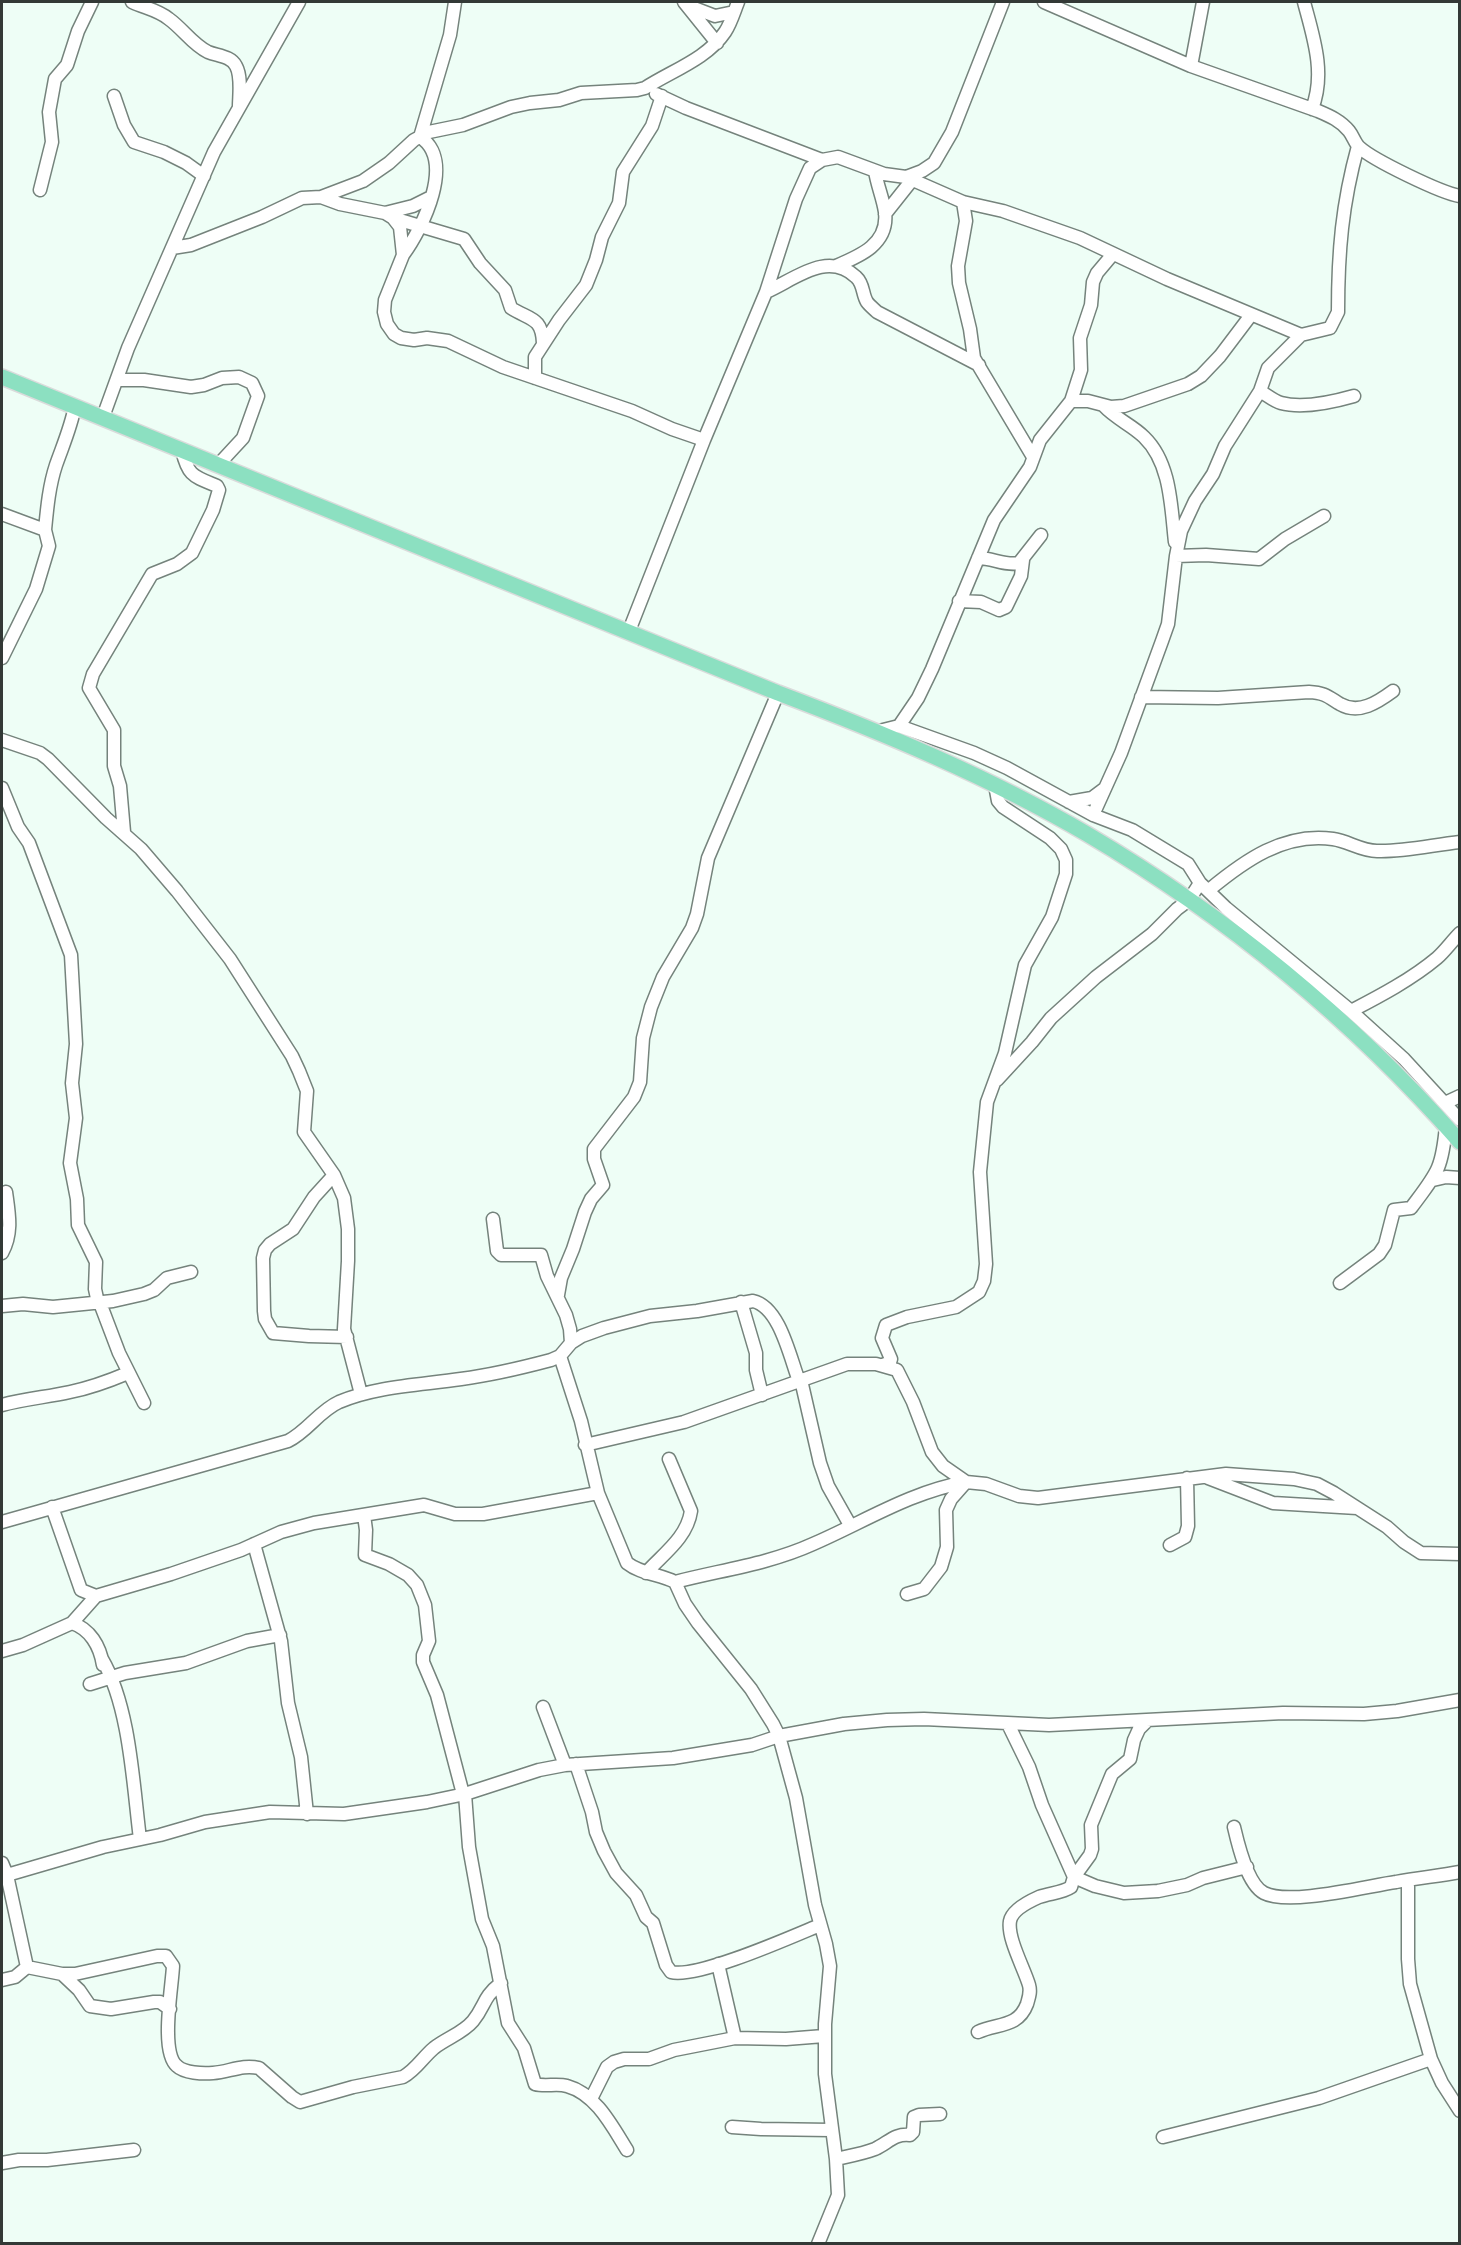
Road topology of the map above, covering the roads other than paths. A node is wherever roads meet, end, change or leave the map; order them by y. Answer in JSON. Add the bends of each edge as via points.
{"nodes":[{"id":1,"x":92,"y":2,"type":"edge"},
{"id":2,"x":132,"y":2,"type":"edge"},
{"id":3,"x":299,"y":2,"type":"edge"},
{"id":4,"x":455,"y":2,"type":"edge"},
{"id":5,"x":1003,"y":2,"type":"edge"},
{"id":6,"x":1044,"y":2,"type":"edge"},
{"id":7,"x":1203,"y":2,"type":"edge"},
{"id":8,"x":1304,"y":2,"type":"edge"},
{"id":9,"x":685,"y":3,"type":"edge"},
{"id":10,"x":736,"y":7,"type":"edge"},
{"id":11,"x":717,"y":43,"type":"junction"},
{"id":12,"x":1191,"y":66,"type":"junction"},
{"id":13,"x":645,"y":88,"type":"junction"},
{"id":14,"x":114,"y":96,"type":"dead end"},
{"id":15,"x":662,"y":96,"type":"junction"},
{"id":16,"x":239,"y":109,"type":"junction"},
{"id":17,"x":1312,"y":109,"type":"junction"},
{"id":18,"x":420,"y":137,"type":"junction"},
{"id":19,"x":1358,"y":146,"type":"junction"},
{"id":20,"x":822,"y":160,"type":"junction"},
{"id":21,"x":875,"y":171,"type":"junction"},
{"id":22,"x":204,"y":176,"type":"junction"},
{"id":23,"x":909,"y":178,"type":"junction"},
{"id":24,"x":40,"y":190,"type":"dead end"},
{"id":25,"x":1460,"y":196,"type":"edge"},
{"id":26,"x":321,"y":197,"type":"junction"},
{"id":27,"x":430,"y":197,"type":"junction"},
{"id":28,"x":963,"y":202,"type":"junction"},
{"id":29,"x":885,"y":214,"type":"junction"},
{"id":30,"x":389,"y":215,"type":"junction"},
{"id":31,"x":420,"y":226,"type":"junction"},
{"id":32,"x":172,"y":248,"type":"junction"},
{"id":33,"x":1113,"y":254,"type":"junction"},
{"id":34,"x":403,"y":255,"type":"junction"},
{"id":35,"x":836,"y":266,"type":"junction"},
{"id":36,"x":766,"y":292,"type":"junction"},
{"id":37,"x":1251,"y":315,"type":"junction"},
{"id":38,"x":1301,"y":335,"type":"junction"},
{"id":39,"x":543,"y":343,"type":"junction"},
{"id":40,"x":979,"y":365,"type":"junction"},
{"id":41,"x":2,"y":377,"type":"edge"},
{"id":42,"x":535,"y":378,"type":"junction"},
{"id":43,"x":117,"y":380,"type":"junction"},
{"id":44,"x":1260,"y":391,"type":"junction"},
{"id":45,"x":1354,"y":396,"type":"dead end"},
{"id":46,"x":1071,"y":401,"type":"junction"},
{"id":47,"x":75,"y":406,"type":"junction"},
{"id":48,"x":1103,"y":406,"type":"junction"},
{"id":49,"x":103,"y":417,"type":"junction"},
{"id":50,"x":704,"y":440,"type":"junction"},
{"id":51,"x":182,"y":450,"type":"junction"},
{"id":52,"x":1033,"y":456,"type":"junction"},
{"id":53,"x":218,"y":465,"type":"junction"},
{"id":54,"x":2,"y":514,"type":"edge"},
{"id":55,"x":1324,"y":516,"type":"dead end"},
{"id":56,"x":45,"y":530,"type":"junction"},
{"id":57,"x":1041,"y":536,"type":"dead end"},
{"id":58,"x":1176,"y":554,"type":"junction"},
{"id":59,"x":978,"y":558,"type":"junction"},
{"id":60,"x":1023,"y":560,"type":"junction"},
{"id":61,"x":959,"y":601,"type":"junction"},
{"id":62,"x":629,"y":631,"type":"junction"},
{"id":63,"x":2,"y":658,"type":"edge"},
{"id":64,"x":1393,"y":691,"type":"dead end"},
{"id":65,"x":778,"y":693,"type":"junction"},
{"id":66,"x":1141,"y":697,"type":"junction"},
{"id":67,"x":899,"y":726,"type":"junction"},
{"id":68,"x":879,"y":731,"type":"junction"},
{"id":69,"x":2,"y":740,"type":"edge"},
{"id":70,"x":995,"y":785,"type":"junction"},
{"id":71,"x":2,"y":788,"type":"edge"},
{"id":72,"x":1104,"y":789,"type":"junction"},
{"id":73,"x":1069,"y":802,"type":"junction"},
{"id":74,"x":1093,"y":815,"type":"junction"},
{"id":75,"x":124,"y":832,"type":"junction"},
{"id":76,"x":1460,"y":842,"type":"edge"},
{"id":77,"x":1204,"y":886,"type":"junction"},
{"id":78,"x":1189,"y":900,"type":"junction"},
{"id":79,"x":1460,"y":933,"type":"edge"},
{"id":80,"x":1351,"y":1011,"type":"junction"},
{"id":81,"x":994,"y":1083,"type":"junction"},
{"id":82,"x":1460,"y":1096,"type":"edge"},
{"id":83,"x":1445,"y":1103,"type":"junction"},
{"id":84,"x":1453,"y":1123,"type":"edge"},
{"id":85,"x":1460,"y":1142,"type":"edge"},
{"id":86,"x":334,"y":1175,"type":"junction"},
{"id":87,"x":1460,"y":1178,"type":"edge"},
{"id":88,"x":1432,"y":1180,"type":"junction"},
{"id":89,"x":6,"y":1192,"type":"dead end"},
{"id":90,"x":493,"y":1219,"type":"dead end"},
{"id":91,"x":2,"y":1252,"type":"edge"},
{"id":92,"x":191,"y":1272,"type":"dead end"},
{"id":93,"x":1340,"y":1283,"type":"dead end"},
{"id":94,"x":558,"y":1295,"type":"junction"},
{"id":95,"x":741,"y":1302,"type":"junction"},
{"id":96,"x":99,"y":1303,"type":"junction"},
{"id":97,"x":2,"y":1306,"type":"edge"},
{"id":98,"x":347,"y":1337,"type":"junction"},
{"id":99,"x":571,"y":1343,"type":"junction"},
{"id":100,"x":560,"y":1356,"type":"junction"},
{"id":101,"x":883,"y":1365,"type":"junction"},
{"id":102,"x":128,"y":1373,"type":"junction"},
{"id":103,"x":800,"y":1381,"type":"junction"},
{"id":104,"x":361,"y":1394,"type":"junction"},
{"id":105,"x":762,"y":1395,"type":"junction"},
{"id":106,"x":144,"y":1403,"type":"dead end"},
{"id":107,"x":2,"y":1405,"type":"edge"},
{"id":108,"x":585,"y":1445,"type":"junction"},
{"id":109,"x":669,"y":1458,"type":"dead end"},
{"id":110,"x":1201,"y":1476,"type":"junction"},
{"id":111,"x":1187,"y":1478,"type":"junction"},
{"id":112,"x":966,"y":1482,"type":"junction"},
{"id":113,"x":598,"y":1493,"type":"junction"},
{"id":114,"x":52,"y":1507,"type":"junction"},
{"id":115,"x":1357,"y":1508,"type":"junction"},
{"id":116,"x":364,"y":1515,"type":"junction"},
{"id":117,"x":2,"y":1522,"type":"edge"},
{"id":118,"x":850,"y":1525,"type":"junction"},
{"id":119,"x":254,"y":1544,"type":"junction"},
{"id":120,"x":1170,"y":1545,"type":"dead end"},
{"id":121,"x":1460,"y":1554,"type":"edge"},
{"id":122,"x":646,"y":1574,"type":"junction"},
{"id":123,"x":675,"y":1582,"type":"junction"},
{"id":124,"x":908,"y":1594,"type":"dead end"},
{"id":125,"x":96,"y":1596,"type":"junction"},
{"id":126,"x":72,"y":1623,"type":"junction"},
{"id":127,"x":279,"y":1635,"type":"junction"},
{"id":128,"x":2,"y":1651,"type":"edge"},
{"id":129,"x":102,"y":1659,"type":"junction"},
{"id":130,"x":112,"y":1677,"type":"junction"},
{"id":131,"x":1460,"y":1700,"type":"edge"},
{"id":132,"x":543,"y":1707,"type":"dead end"},
{"id":133,"x":1148,"y":1720,"type":"junction"},
{"id":134,"x":1008,"y":1724,"type":"junction"},
{"id":135,"x":779,"y":1736,"type":"junction"},
{"id":136,"x":570,"y":1764,"type":"junction"},
{"id":137,"x":464,"y":1794,"type":"junction"},
{"id":138,"x":307,"y":1814,"type":"junction"},
{"id":139,"x":1234,"y":1827,"type":"dead end"},
{"id":140,"x":140,"y":1839,"type":"junction"},
{"id":141,"x":2,"y":1863,"type":"edge"},
{"id":142,"x":1247,"y":1867,"type":"junction"},
{"id":143,"x":1460,"y":1872,"type":"edge"},
{"id":144,"x":7,"y":1875,"type":"junction"},
{"id":145,"x":1074,"y":1877,"type":"junction"},
{"id":146,"x":1408,"y":1880,"type":"junction"},
{"id":147,"x":820,"y":1925,"type":"junction"},
{"id":148,"x":718,"y":1964,"type":"junction"},
{"id":149,"x":27,"y":1966,"type":"junction"},
{"id":150,"x":62,"y":1974,"type":"junction"},
{"id":151,"x":2,"y":1980,"type":"edge"},
{"id":152,"x":501,"y":1983,"type":"junction"},
{"id":153,"x":170,"y":2009,"type":"junction"},
{"id":154,"x":978,"y":2032,"type":"dead end"},
{"id":155,"x":824,"y":2036,"type":"junction"},
{"id":156,"x":735,"y":2038,"type":"junction"},
{"id":157,"x":1431,"y":2059,"type":"junction"},
{"id":158,"x":591,"y":2099,"type":"junction"},
{"id":159,"x":1460,"y":2110,"type":"edge"},
{"id":160,"x":940,"y":2114,"type":"dead end"},
{"id":161,"x":732,"y":2127,"type":"dead end"},
{"id":162,"x":831,"y":2130,"type":"junction"},
{"id":163,"x":1163,"y":2137,"type":"dead end"},
{"id":164,"x":134,"y":2150,"type":"dead end"},
{"id":165,"x":627,"y":2150,"type":"dead end"},
{"id":166,"x":836,"y":2159,"type":"junction"},
{"id":167,"x":2,"y":2163,"type":"edge"},
{"id":168,"x":818,"y":2244,"type":"edge"}],
"edges":[{"from":1,"to":24,"type":"street","via":[[67,65],[55,79],[50,112],[52,142]]},
{"from":2,"to":16,"type":"street","via":[[158,11],[196,44],[234,62],[239,75]]},
{"from":3,"to":16,"type":"street"},
{"from":4,"to":18,"type":"street","via":[[450,35]]},
{"from":5,"to":23,"type":"street","via":[[947,141],[934,163]]},
{"from":6,"to":12,"type":"street"},
{"from":7,"to":12,"type":"street"},
{"from":8,"to":17,"type":"street","via":[[1319,74]]},
{"from":9,"to":10,"type":"street","via":[[715,16]]},
{"from":9,"to":11,"type":"street"},
{"from":10,"to":11,"type":"street"},
{"from":11,"to":13,"type":"street"},
{"from":12,"to":17,"type":"street"},
{"from":13,"to":15,"type":"street"},
{"from":13,"to":18,"type":"street","via":[[580,93],[511,107]]},
{"from":14,"to":22,"type":"street","via":[[134,142],[164,152]]},
{"from":15,"to":20,"type":"street"},
{"from":15,"to":39,"type":"street","via":[[652,126],[623,172],[620,203],[602,237],[586,285]]},
{"from":16,"to":22,"type":"street"},
{"from":17,"to":19,"type":"street","via":[[1336,119]]},
{"from":18,"to":26,"type":"street","via":[[363,181]]},
{"from":18,"to":27,"type":"street","via":[[429,142],[435,160],[437,172]]},
{"from":19,"to":25,"type":"street","via":[[1397,169]]},
{"from":19,"to":38,"type":"street","via":[[1339,239],[1338,312],[1330,328]]},
{"from":20,"to":21,"type":"street","via":[[838,157]]},
{"from":20,"to":36,"type":"street","via":[[810,168],[796,199]]},
{"from":21,"to":23,"type":"street"},
{"from":21,"to":29,"type":"street"},
{"from":22,"to":32,"type":"street"},
{"from":23,"to":28,"type":"street"},
{"from":23,"to":29,"type":"street"},
{"from":26,"to":30,"type":"street"},
{"from":26,"to":32,"type":"street","via":[[302,198],[191,245]]},
{"from":27,"to":30,"type":"street"},
{"from":27,"to":31,"type":"street"},
{"from":28,"to":33,"type":"street","via":[[1038,223]]},
{"from":28,"to":40,"type":"street","via":[[966,221],[959,284],[974,358]]},
{"from":29,"to":35,"type":"street","via":[[882,232],[872,247]]},
{"from":30,"to":31,"type":"street"},
{"from":30,"to":34,"type":"street","via":[[400,227]]},
{"from":31,"to":34,"type":"street"},
{"from":31,"to":39,"type":"street","via":[[464,239],[505,290],[511,308],[539,324]]},
{"from":32,"to":43,"type":"street"},
{"from":33,"to":37,"type":"street"},
{"from":33,"to":46,"type":"street","via":[[1093,282],[1080,338],[1081,370]]},
{"from":34,"to":42,"type":"street","via":[[385,300],[387,324],[394,334],[414,340],[448,340],[502,367]]},
{"from":35,"to":36,"type":"street","via":[[806,271]]},
{"from":35,"to":40,"type":"street","via":[[855,276],[866,300],[877,312]]},
{"from":36,"to":50,"type":"street"},
{"from":37,"to":38,"type":"street"},
{"from":37,"to":48,"type":"street","via":[[1220,356],[1188,384],[1124,406]]},
{"from":38,"to":44,"type":"street","via":[[1266,371]]},
{"from":39,"to":42,"type":"street","via":[[535,357]]},
{"from":40,"to":52,"type":"street"},
{"from":41,"to":47,"type":"main road"},
{"from":42,"to":50,"type":"street"},
{"from":43,"to":49,"type":"street"},
{"from":43,"to":53,"type":"street","via":[[191,387],[231,376],[252,383],[258,396],[243,438]]},
{"from":44,"to":45,"type":"street","via":[[1280,403],[1293,405]]},
{"from":44,"to":58,"type":"street","via":[[1191,508]]},
{"from":46,"to":48,"type":"street"},
{"from":46,"to":52,"type":"street","via":[[1040,440]]},
{"from":47,"to":49,"type":"main road"},
{"from":47,"to":56,"type":"street","via":[[50,489]]},
{"from":48,"to":58,"type":"street","via":[[1140,433],[1155,450],[1166,478]]},
{"from":49,"to":51,"type":"main road"},
{"from":50,"to":62,"type":"street"},
{"from":51,"to":53,"type":"main road"},
{"from":51,"to":75,"type":"street","via":[[190,473],[217,486],[213,510],[192,554],[153,574],[93,674],[89,688],[114,730],[114,766]]},
{"from":52,"to":59,"type":"street","via":[[1030,467],[994,520]]},
{"from":53,"to":62,"type":"main road"},
{"from":54,"to":56,"type":"street"},
{"from":55,"to":58,"type":"street","via":[[1259,559]]},
{"from":56,"to":63,"type":"street","via":[[49,546],[36,589]]},
{"from":57,"to":60,"type":"street"},
{"from":58,"to":66,"type":"street","via":[[1168,624]]},
{"from":59,"to":60,"type":"street","via":[[1007,564]]},
{"from":59,"to":61,"type":"street"},
{"from":60,"to":61,"type":"street","via":[[1021,576],[1006,607],[999,610],[981,602]]},
{"from":61,"to":67,"type":"street","via":[[918,698]]},
{"from":62,"to":65,"type":"main road"},
{"from":64,"to":66,"type":"street","via":[[1362,707],[1345,706],[1323,693],[1309,692],[1218,698]]},
{"from":65,"to":68,"type":"main road"},
{"from":65,"to":94,"type":"street","via":[[708,858],[692,928],[663,977],[651,1007],[637,1090],[594,1149],[603,1185],[585,1212]]},
{"from":66,"to":72,"type":"street"},
{"from":67,"to":68,"type":"street"},
{"from":67,"to":73,"type":"street","via":[[981,756]]},
{"from":68,"to":70,"type":"main road"},
{"from":69,"to":75,"type":"street","via":[[48,759]]},
{"from":70,"to":78,"type":"main road","via":[[1087,834]]},
{"from":70,"to":81,"type":"street","via":[[1003,807],[1061,849],[1066,874],[1052,917],[1023,971]]},
{"from":71,"to":96,"type":"street","via":[[29,843],[71,955],[76,1118],[70,1163],[78,1225],[96,1262]]},
{"from":72,"to":73,"type":"street","via":[[1092,798]]},
{"from":72,"to":74,"type":"street"},
{"from":73,"to":74,"type":"street"},
{"from":74,"to":77,"type":"street","via":[[1132,830],[1174,855],[1188,864]]},
{"from":75,"to":86,"type":"street","via":[[214,937],[292,1056],[307,1091],[303,1132]]},
{"from":76,"to":77,"type":"street","via":[[1373,851],[1329,838],[1289,842]]},
{"from":77,"to":78,"type":"street"},
{"from":77,"to":80,"type":"street"},
{"from":78,"to":81,"type":"street","via":[[1052,1018]]},
{"from":78,"to":84,"type":"main road","via":[[1322,1004],[1410,1088]]},
{"from":79,"to":80,"type":"street","via":[[1430,963]]},
{"from":80,"to":83,"type":"street"},
{"from":81,"to":101,"type":"street","via":[[987,1102],[980,1159],[984,1281],[979,1292],[956,1307],[886,1325],[882,1338],[891,1359]]},
{"from":82,"to":83,"type":"street"},
{"from":83,"to":84,"type":"street"},
{"from":84,"to":85,"type":"main road"},
{"from":84,"to":88,"type":"street"},
{"from":86,"to":98,"type":"street","via":[[344,1198],[348,1228],[344,1314]]},
{"from":86,"to":98,"type":"street","via":[[293,1229],[265,1250],[264,1311],[273,1333]]},
{"from":87,"to":88,"type":"street"},
{"from":88,"to":93,"type":"street","via":[[1411,1208],[1394,1210],[1379,1254]]},
{"from":89,"to":91,"type":"street","via":[[10,1220],[8,1242]]},
{"from":90,"to":94,"type":"street","via":[[497,1251],[503,1256],[541,1256]]},
{"from":92,"to":96,"type":"street","via":[[167,1278],[144,1294]]},
{"from":94,"to":99,"type":"street"},
{"from":95,"to":99,"type":"street","via":[[650,1316],[604,1328]]},
{"from":95,"to":103,"type":"street","via":[[766,1306],[776,1319]]},
{"from":95,"to":105,"type":"street","via":[[756,1353]]},
{"from":96,"to":97,"type":"street"},
{"from":96,"to":102,"type":"street"},
{"from":98,"to":104,"type":"street"},
{"from":99,"to":100,"type":"street"},
{"from":100,"to":104,"type":"street","via":[[461,1379]]},
{"from":100,"to":108,"type":"street"},
{"from":101,"to":103,"type":"street","via":[[847,1364]]},
{"from":101,"to":112,"type":"street","via":[[900,1375],[932,1452],[943,1466]]},
{"from":102,"to":106,"type":"street"},
{"from":102,"to":107,"type":"street","via":[[67,1393]]},
{"from":103,"to":105,"type":"street"},
{"from":103,"to":118,"type":"street","via":[[820,1463]]},
{"from":104,"to":114,"type":"street","via":[[336,1403],[288,1441]]},
{"from":105,"to":108,"type":"street","via":[[684,1422]]},
{"from":108,"to":113,"type":"street"},
{"from":109,"to":122,"type":"street","via":[[692,1511],[679,1539]]},
{"from":110,"to":111,"type":"street"},
{"from":110,"to":115,"type":"street","via":[[1273,1503]]},
{"from":110,"to":115,"type":"street","via":[[1226,1474],[1305,1481]]},
{"from":111,"to":112,"type":"street","via":[[1038,1498]]},
{"from":111,"to":120,"type":"street","via":[[1185,1538]]},
{"from":112,"to":118,"type":"street","via":[[905,1499]]},
{"from":112,"to":124,"type":"street","via":[[946,1510],[946,1546],[940,1567],[924,1589]]},
{"from":113,"to":116,"type":"street","via":[[483,1514],[455,1514],[424,1505]]},
{"from":113,"to":122,"type":"street","via":[[627,1563]]},
{"from":114,"to":117,"type":"street"},
{"from":114,"to":125,"type":"street","via":[[81,1590]]},
{"from":115,"to":121,"type":"street","via":[[1421,1553]]},
{"from":116,"to":119,"type":"street","via":[[314,1523]]},
{"from":116,"to":137,"type":"street","via":[[365,1556],[408,1575],[425,1605],[429,1641],[423,1662],[437,1695]]},
{"from":118,"to":123,"type":"street","via":[[773,1560]]},
{"from":119,"to":125,"type":"street"},
{"from":119,"to":127,"type":"street"},
{"from":122,"to":123,"type":"street"},
{"from":123,"to":135,"type":"street","via":[[698,1623],[751,1689]]},
{"from":125,"to":126,"type":"street"},
{"from":126,"to":128,"type":"street"},
{"from":126,"to":129,"type":"street","via":[[86,1630],[96,1642]]},
{"from":127,"to":130,"type":"street","via":[[247,1641],[186,1663]]},
{"from":127,"to":138,"type":"street"},
{"from":129,"to":130,"type":"street"},
{"from":129,"to":130,"type":"street","via":[[102,1671],[84,1687]]},
{"from":130,"to":140,"type":"street","via":[[123,1718]]},
{"from":131,"to":133,"type":"street","via":[[1364,1714]]},
{"from":132,"to":136,"type":"street"},
{"from":133,"to":134,"type":"street"},
{"from":133,"to":145,"type":"street","via":[[1139,1729],[1130,1759],[1112,1774],[1091,1825],[1090,1855]]},
{"from":134,"to":135,"type":"street","via":[[887,1720]]},
{"from":134,"to":145,"type":"street"},
{"from":135,"to":136,"type":"street","via":[[673,1758]]},
{"from":135,"to":147,"type":"street","via":[[796,1798]]},
{"from":136,"to":137,"type":"street"},
{"from":136,"to":148,"type":"street","via":[[592,1812],[604,1851],[653,1923],[668,1970],[683,1974]]},
{"from":137,"to":138,"type":"street","via":[[362,1812]]},
{"from":137,"to":152,"type":"street","via":[[482,1919],[491,1938]]},
{"from":138,"to":140,"type":"street","via":[[270,1812],[205,1822]]},
{"from":139,"to":142,"type":"street"},
{"from":140,"to":144,"type":"street"},
{"from":141,"to":144,"type":"street"},
{"from":142,"to":145,"type":"street","via":[[1158,1891],[1124,1893]]},
{"from":142,"to":146,"type":"street","via":[[1264,1893],[1282,1896],[1319,1895]]},
{"from":143,"to":146,"type":"street"},
{"from":144,"to":149,"type":"street"},
{"from":145,"to":154,"type":"street","via":[[1071,1887],[1037,1898],[1014,1913],[1010,1920],[1012,1936],[1030,1992],[1026,2007],[1014,2022]]},
{"from":146,"to":157,"type":"street","via":[[1410,1984]]},
{"from":147,"to":148,"type":"street"},
{"from":147,"to":155,"type":"street","via":[[830,1966]]},
{"from":148,"to":156,"type":"street"},
{"from":149,"to":150,"type":"street"},
{"from":149,"to":151,"type":"street","via":[[15,1977]]},
{"from":150,"to":153,"type":"street","via":[[90,2006],[111,2009],[160,2002]]},
{"from":150,"to":153,"type":"street","via":[[166,1956],[173,1966]]},
{"from":152,"to":153,"type":"street","via":[[488,1993],[471,2023],[434,2048],[410,2073],[300,2102],[259,2068],[212,2073],[178,2068],[168,2046]]},
{"from":152,"to":158,"type":"street","via":[[508,2023],[524,2048],[535,2084],[570,2086]]},
{"from":155,"to":156,"type":"street"},
{"from":155,"to":162,"type":"street"},
{"from":156,"to":158,"type":"street","via":[[680,2048],[649,2059],[614,2062],[607,2067]]},
{"from":157,"to":159,"type":"street"},
{"from":157,"to":163,"type":"street","via":[[1319,2098]]},
{"from":158,"to":165,"type":"street"},
{"from":160,"to":166,"type":"street","via":[[914,2117],[910,2135],[897,2135],[882,2146]]},
{"from":161,"to":162,"type":"street"},
{"from":162,"to":166,"type":"street"},
{"from":164,"to":167,"type":"street"},
{"from":166,"to":168,"type":"street","via":[[838,2195]]}]}
